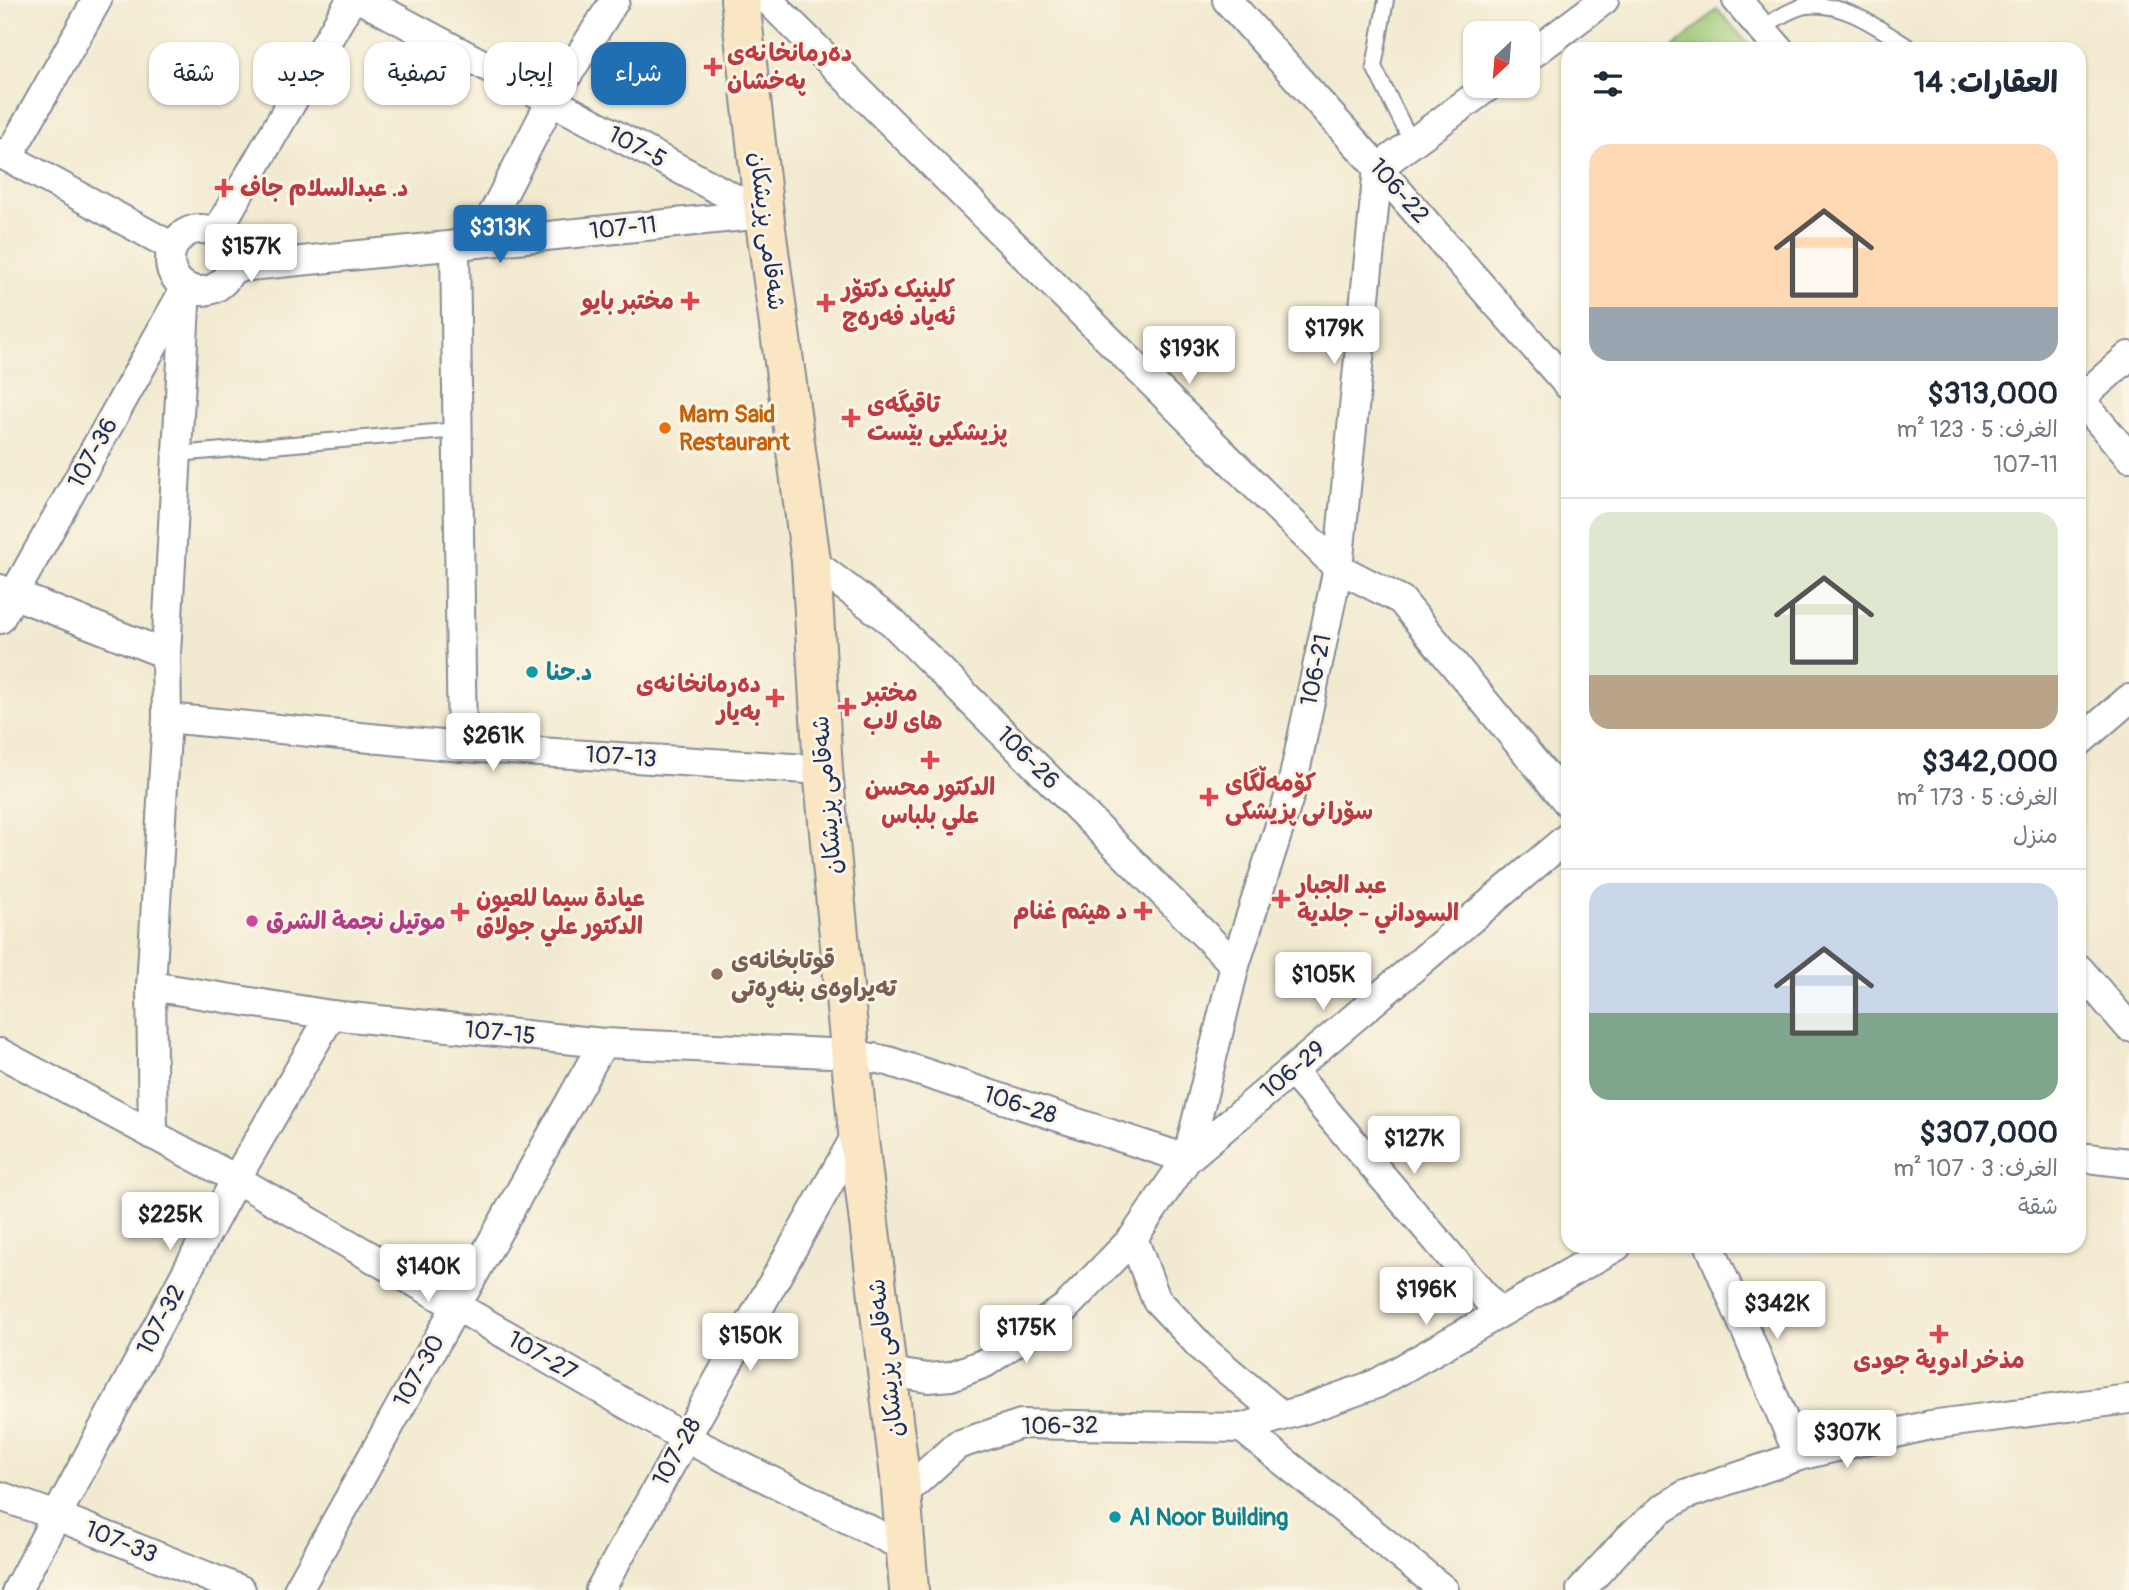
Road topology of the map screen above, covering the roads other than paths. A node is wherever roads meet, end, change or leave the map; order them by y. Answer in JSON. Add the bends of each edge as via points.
{"nodes":[{"id":1,"x":97,"y":0,"type":"edge"},
{"id":2,"x":351,"y":0,"type":"edge"},
{"id":3,"x":362,"y":0,"type":"edge"},
{"id":4,"x":615,"y":0,"type":"edge"},
{"id":5,"x":740,"y":0,"type":"edge"},
{"id":6,"x":768,"y":0,"type":"edge"},
{"id":7,"x":1227,"y":0,"type":"edge"},
{"id":8,"x":1386,"y":0,"type":"edge"},
{"id":9,"x":1604,"y":0,"type":"edge"},
{"id":10,"x":1737,"y":0,"type":"edge"},
{"id":11,"x":1761,"y":28,"type":"junction"},
{"id":12,"x":1773,"y":42,"type":"edge"},
{"id":13,"x":1900,"y":42,"type":"edge"},
{"id":14,"x":1540,"y":48,"type":"edge"},
{"id":15,"x":577,"y":60,"type":"edge"},
{"id":16,"x":484,"y":65,"type":"edge"},
{"id":17,"x":1473,"y":98,"type":"edge"},
{"id":18,"x":549,"y":105,"type":"edge"},
{"id":19,"x":559,"y":105,"type":"edge"},
{"id":20,"x":1412,"y":144,"type":"junction"},
{"id":21,"x":4,"y":155,"type":"edge"},
{"id":22,"x":1378,"y":168,"type":"junction"},
{"id":23,"x":764,"y":214,"type":"junction"},
{"id":24,"x":216,"y":233,"type":"junction"},
{"id":25,"x":467,"y":244,"type":"junction"},
{"id":26,"x":173,"y":247,"type":"junction"},
{"id":27,"x":231,"y":268,"type":"junction"},
{"id":28,"x":186,"y":287,"type":"junction"},
{"id":29,"x":2129,"y":356,"type":"edge"},
{"id":30,"x":1561,"y":377,"type":"edge"},
{"id":31,"x":2086,"y":393,"type":"edge"},
{"id":32,"x":2086,"y":407,"type":"edge"},
{"id":33,"x":458,"y":430,"type":"junction"},
{"id":34,"x":177,"y":454,"type":"junction"},
{"id":35,"x":2129,"y":457,"type":"edge"},
{"id":36,"x":811,"y":561,"type":"junction"},
{"id":37,"x":1338,"y":568,"type":"junction"},
{"id":38,"x":5,"y":601,"type":"edge"},
{"id":39,"x":166,"y":654,"type":"junction"},
{"id":40,"x":2129,"y":699,"type":"edge"},
{"id":41,"x":167,"y":718,"type":"junction"},
{"id":42,"x":2086,"y":736,"type":"edge"},
{"id":43,"x":461,"y":747,"type":"junction"},
{"id":44,"x":824,"y":770,"type":"junction"},
{"id":45,"x":1561,"y":794,"type":"edge"},
{"id":46,"x":1561,"y":843,"type":"edge"},
{"id":47,"x":1235,"y":965,"type":"junction"},
{"id":48,"x":2086,"y":977,"type":"edge"},
{"id":49,"x":151,"y":986,"type":"junction"},
{"id":50,"x":331,"y":1015,"type":"junction"},
{"id":51,"x":2129,"y":1027,"type":"edge"},
{"id":52,"x":603,"y":1043,"type":"junction"},
{"id":53,"x":0,"y":1053,"type":"edge"},
{"id":54,"x":852,"y":1054,"type":"junction"},
{"id":55,"x":1292,"y":1071,"type":"junction"},
{"id":56,"x":858,"y":1132,"type":"junction"},
{"id":57,"x":153,"y":1135,"type":"junction"},
{"id":58,"x":2086,"y":1158,"type":"edge"},
{"id":59,"x":1187,"y":1159,"type":"junction"},
{"id":60,"x":2129,"y":1163,"type":"edge"},
{"id":61,"x":236,"y":1179,"type":"junction"},
{"id":62,"x":1133,"y":1238,"type":"junction"},
{"id":63,"x":1605,"y":1253,"type":"edge"},
{"id":64,"x":1713,"y":1253,"type":"edge"},
{"id":65,"x":455,"y":1306,"type":"junction"},
{"id":66,"x":1499,"y":1313,"type":"junction"},
{"id":67,"x":886,"y":1363,"type":"junction"},
{"id":68,"x":2129,"y":1399,"type":"edge"},
{"id":69,"x":1282,"y":1416,"type":"junction"},
{"id":70,"x":1242,"y":1428,"type":"junction"},
{"id":71,"x":685,"y":1438,"type":"junction"},
{"id":72,"x":1800,"y":1456,"type":"junction"},
{"id":73,"x":0,"y":1496,"type":"edge"},
{"id":74,"x":901,"y":1496,"type":"junction"},
{"id":75,"x":57,"y":1516,"type":"junction"},
{"id":76,"x":906,"y":1548,"type":"junction"},
{"id":77,"x":17,"y":1590,"type":"edge"},
{"id":78,"x":241,"y":1590,"type":"edge"},
{"id":79,"x":298,"y":1590,"type":"edge"},
{"id":80,"x":600,"y":1590,"type":"edge"},
{"id":81,"x":909,"y":1590,"type":"edge"},
{"id":82,"x":1444,"y":1590,"type":"edge"},
{"id":83,"x":1581,"y":1590,"type":"edge"}],
"edges":[{"from":1,"to":21,"type":"street"},
{"from":2,"to":24,"type":"street"},
{"from":3,"to":16,"type":"street","name":"107-5"},
{"from":4,"to":15,"type":"street"},
{"from":5,"to":23,"type":"main road","name":"شەقامی پزیشکان"},
{"from":6,"to":37,"type":"street"},
{"from":7,"to":22,"type":"street","name":"106-22"},
{"from":8,"to":20,"type":"lane","via":[[1374,67]]},
{"from":9,"to":14,"type":"street"},
{"from":10,"to":11,"type":"street"},
{"from":11,"to":12,"type":"street"},
{"from":11,"to":13,"type":"lane","via":[[1804,6],[1829,7],[1860,18]]},
{"from":17,"to":20,"type":"street"},
{"from":18,"to":25,"type":"street"},
{"from":19,"to":23,"type":"street","name":"107-5"},
{"from":20,"to":22,"type":"street"},
{"from":21,"to":26,"type":"street"},
{"from":22,"to":30,"type":"street","name":"106-22"},
{"from":22,"to":37,"type":"street","name":"106-21"},
{"from":23,"to":25,"type":"street","name":"107-11"},
{"from":23,"to":36,"type":"main road","name":"شەقامی پزیشکان"},
{"from":24,"to":26,"type":"street","via":[[196,229]]},
{"from":24,"to":27,"type":"street","via":[[229,248]]},
{"from":25,"to":27,"type":"street","name":"107-11"},
{"from":25,"to":33,"type":"street"},
{"from":26,"to":28,"type":"street","via":[[170,267]]},
{"from":27,"to":28,"type":"street","via":[[220,285],[211,289]]},
{"from":28,"to":34,"type":"street"},
{"from":28,"to":38,"type":"street","name":"107-36"},
{"from":29,"to":31,"type":"street"},
{"from":32,"to":35,"type":"street"},
{"from":33,"to":34,"type":"lane"},
{"from":33,"to":43,"type":"street"},
{"from":34,"to":39,"type":"street"},
{"from":36,"to":44,"type":"main road","name":"شەقامی پزیشکان"},
{"from":36,"to":47,"type":"street","name":"106-26","via":[[892,622]]},
{"from":37,"to":45,"type":"street","via":[[1401,600]]},
{"from":37,"to":47,"type":"street","name":"106-21","via":[[1291,791]]},
{"from":38,"to":39,"type":"street"},
{"from":39,"to":41,"type":"street"},
{"from":40,"to":42,"type":"street"},
{"from":41,"to":43,"type":"street","name":"107-13"},
{"from":41,"to":49,"type":"street"},
{"from":43,"to":44,"type":"street","name":"107-13"},
{"from":44,"to":54,"type":"main road","name":"شەقامی پزیشکان"},
{"from":46,"to":55,"type":"street","name":"106-29"},
{"from":47,"to":59,"type":"street","name":"106-21"},
{"from":48,"to":51,"type":"street"},
{"from":49,"to":50,"type":"street","name":"107-15"},
{"from":49,"to":57,"type":"street"},
{"from":50,"to":52,"type":"street","name":"107-15"},
{"from":50,"to":61,"type":"street","name":"107-32"},
{"from":52,"to":54,"type":"street","name":"107-15"},
{"from":52,"to":65,"type":"street","name":"107-30"},
{"from":53,"to":57,"type":"street","name":"107-27"},
{"from":54,"to":56,"type":"main road","name":"شەقامی پزیشکان"},
{"from":54,"to":59,"type":"street","name":"106-28","via":[[888,1061]]},
{"from":55,"to":59,"type":"street","name":"106-29"},
{"from":55,"to":66,"type":"street"},
{"from":56,"to":67,"type":"main road","name":"شەقامی پزیشکان"},
{"from":56,"to":71,"type":"street","name":"107-28"},
{"from":57,"to":61,"type":"street","name":"107-27"},
{"from":58,"to":60,"type":"street"},
{"from":59,"to":62,"type":"street","name":"106-29"},
{"from":61,"to":65,"type":"street","name":"107-27"},
{"from":61,"to":75,"type":"street","name":"107-32"},
{"from":62,"to":67,"type":"street","name":"106-29","via":[[1065,1308],[985,1363],[951,1376],[928,1378],[902,1374]]},
{"from":62,"to":69,"type":"street","via":[[1156,1298],[1205,1351]]},
{"from":63,"to":66,"type":"street","name":"106-32"},
{"from":64,"to":72,"type":"street"},
{"from":65,"to":71,"type":"street","name":"107-27"},
{"from":65,"to":79,"type":"street","name":"107-30"},
{"from":66,"to":69,"type":"street","name":"106-32","via":[[1376,1384]]},
{"from":67,"to":74,"type":"main road","name":"شەقامی پزیشکان"},
{"from":68,"to":72,"type":"street","via":[[1930,1425]]},
{"from":69,"to":70,"type":"street","name":"106-32"},
{"from":70,"to":74,"type":"street","name":"106-32","via":[[1021,1424],[957,1445]]},
{"from":70,"to":82,"type":"street"},
{"from":71,"to":76,"type":"street","name":"107-27"},
{"from":71,"to":80,"type":"street","name":"107-28"},
{"from":72,"to":83,"type":"street","via":[[1685,1495],[1662,1509]]},
{"from":73,"to":75,"type":"street","name":"107-33"},
{"from":74,"to":76,"type":"main road","name":"شەقامی پزیشکان"},
{"from":75,"to":77,"type":"street","name":"107-32"},
{"from":75,"to":78,"type":"street","name":"107-33"},
{"from":76,"to":81,"type":"main road","name":"شەقامی پزیشکان"}]}
